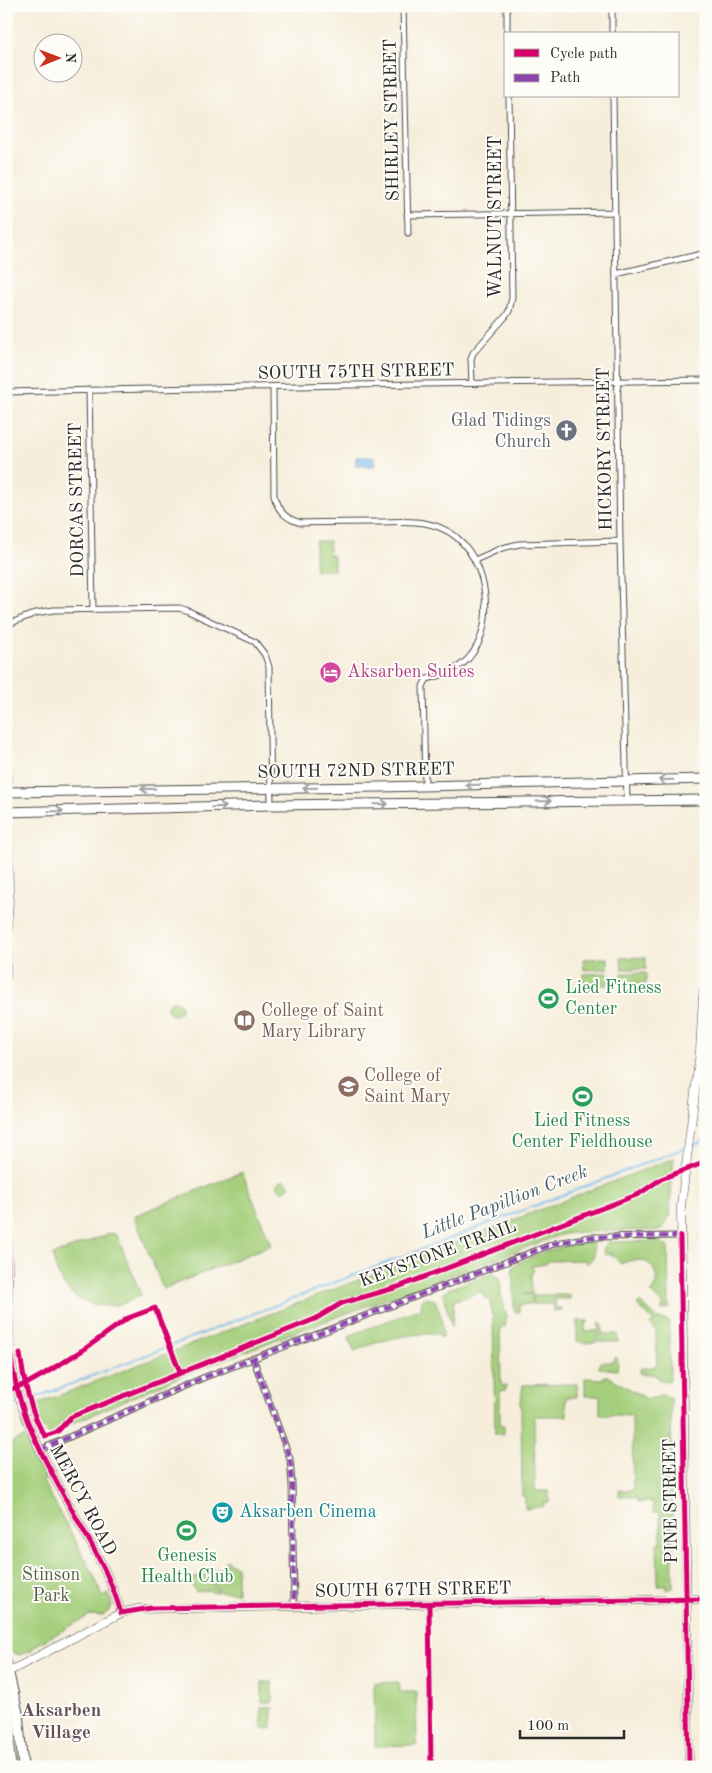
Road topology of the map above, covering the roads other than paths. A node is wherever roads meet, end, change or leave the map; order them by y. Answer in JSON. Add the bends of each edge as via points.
{"nodes":[{"id":1,"x":403,"y":6,"type":"edge"},
{"id":2,"x":507,"y":6,"type":"edge"},
{"id":3,"x":612,"y":6,"type":"edge"},
{"id":4,"x":507,"y":32,"type":"edge"},
{"id":5,"x":612,"y":32,"type":"edge"},
{"id":6,"x":509,"y":98,"type":"edge"},
{"id":7,"x":613,"y":98,"type":"edge"},
{"id":8,"x":615,"y":212,"type":"junction"},
{"id":9,"x":511,"y":213,"type":"junction"},
{"id":10,"x":407,"y":215,"type":"junction"},
{"id":11,"x":408,"y":233,"type":"dead end"},
{"id":12,"x":706,"y":253,"type":"edge"},
{"id":13,"x":616,"y":274,"type":"junction"},
{"id":14,"x":706,"y":380,"type":"edge"},
{"id":15,"x":618,"y":381,"type":"junction"},
{"id":16,"x":472,"y":383,"type":"junction"},
{"id":17,"x":273,"y":387,"type":"junction"},
{"id":18,"x":89,"y":390,"type":"junction"},
{"id":19,"x":6,"y":392,"type":"edge"},
{"id":20,"x":620,"y":541,"type":"junction"},
{"id":21,"x":475,"y":560,"type":"junction"},
{"id":22,"x":93,"y":610,"type":"junction"},
{"id":23,"x":6,"y":624,"type":"edge"},
{"id":24,"x":6,"y":737,"type":"edge"},
{"id":25,"x":706,"y":779,"type":"edge"},
{"id":26,"x":626,"y":780,"type":"junction"},
{"id":27,"x":424,"y":786,"type":"junction"},
{"id":28,"x":271,"y":788,"type":"junction"},
{"id":29,"x":7,"y":792,"type":"edge"},
{"id":30,"x":706,"y":800,"type":"edge"},
{"id":31,"x":627,"y":801,"type":"junction"},
{"id":32,"x":271,"y":805,"type":"junction"},
{"id":33,"x":7,"y":812,"type":"edge"},
{"id":34,"x":6,"y":978,"type":"edge"},
{"id":35,"x":706,"y":983,"type":"edge"},
{"id":36,"x":706,"y":1031,"type":"edge"},
{"id":37,"x":703,"y":1052,"type":"edge"},
{"id":38,"x":6,"y":1162,"type":"edge"},
{"id":39,"x":680,"y":1236,"type":"junction"},
{"id":40,"x":8,"y":1344,"type":"edge"},
{"id":41,"x":253,"y":1358,"type":"junction"},
{"id":42,"x":40,"y":1450,"type":"junction"},
{"id":43,"x":706,"y":1599,"type":"edge"},
{"id":44,"x":686,"y":1600,"type":"junction"},
{"id":45,"x":429,"y":1604,"type":"junction"},
{"id":46,"x":294,"y":1606,"type":"junction"},
{"id":47,"x":121,"y":1613,"type":"junction"},
{"id":48,"x":6,"y":1661,"type":"edge"},
{"id":49,"x":8,"y":1672,"type":"edge"},
{"id":50,"x":6,"y":1720,"type":"edge"},
{"id":51,"x":11,"y":1767,"type":"edge"},
{"id":52,"x":23,"y":1767,"type":"edge"},
{"id":53,"x":431,"y":1767,"type":"edge"},
{"id":54,"x":688,"y":1767,"type":"edge"}],
"edges":[{"from":1,"to":10,"type":"street","name":"SHIRLEY STREET"},
{"from":2,"to":4,"type":"street"},
{"from":3,"to":5,"type":"street"},
{"from":6,"to":9,"type":"street","name":"WALNUT STREET"},
{"from":7,"to":8,"type":"street","name":"HICKORY STREET"},
{"from":8,"to":9,"type":"street"},
{"from":8,"to":13,"type":"street","name":"HICKORY STREET"},
{"from":9,"to":10,"type":"street"},
{"from":9,"to":16,"type":"street","name":"WALNUT STREET","via":[[511,303],[506,316],[473,353]]},
{"from":10,"to":11,"type":"street","name":"SHIRLEY STREET"},
{"from":12,"to":13,"type":"street"},
{"from":13,"to":15,"type":"street","name":"HICKORY STREET"},
{"from":14,"to":15,"type":"street","name":"SOUTH 75TH STREET"},
{"from":15,"to":16,"type":"street","name":"SOUTH 75TH STREET"},
{"from":15,"to":20,"type":"street","name":"HICKORY STREET"},
{"from":16,"to":17,"type":"street","name":"SOUTH 75TH STREET"},
{"from":17,"to":18,"type":"street","name":"SOUTH 75TH STREET"},
{"from":17,"to":21,"type":"street","via":[[274,495],[283,514],[301,523],[431,524],[457,537]]},
{"from":18,"to":19,"type":"street","name":"SOUTH 75TH STREET"},
{"from":18,"to":22,"type":"street","name":"DORCAS STREET"},
{"from":20,"to":21,"type":"street","via":[[519,544]]},
{"from":20,"to":26,"type":"street","name":"HICKORY STREET"},
{"from":21,"to":27,"type":"street","via":[[484,589],[480,639],[462,664],[450,672],[427,679],[423,686]]},
{"from":22,"to":23,"type":"street","via":[[43,612]]},
{"from":22,"to":28,"type":"street","via":[[179,608],[255,642],[262,650],[268,667]]},
{"from":24,"to":29,"type":"main road"},
{"from":25,"to":26,"type":"main road","name":"SOUTH 72ND STREET","one_way":true},
{"from":26,"to":27,"type":"main road","name":"SOUTH 72ND STREET","one_way":true},
{"from":26,"to":31,"type":"street","name":"HICKORY STREET"},
{"from":27,"to":28,"type":"main road","name":"SOUTH 72ND STREET","one_way":true},
{"from":28,"to":29,"type":"main road","name":"SOUTH 72ND STREET","one_way":true},
{"from":28,"to":32,"type":"street"},
{"from":29,"to":33,"type":"main road"},
{"from":30,"to":31,"type":"main road","name":"SOUTH 72ND STREET"},
{"from":32,"to":31,"type":"main road","name":"SOUTH 72ND STREET","one_way":true},
{"from":33,"to":32,"type":"main road","name":"SOUTH 72ND STREET","one_way":true},
{"from":33,"to":34,"type":"main road","via":[[9,915]]},
{"from":35,"to":37,"type":"main road","name":"PINE STREET"},
{"from":36,"to":37,"type":"main road","name":"PINE STREET"},
{"from":37,"to":39,"type":"main road","name":"PINE STREET","via":[[692,1112]]},
{"from":38,"to":40,"type":"main road","name":"MERCY ROAD"},
{"from":39,"to":41,"type":"street","via":[[590,1237],[556,1243]]},
{"from":39,"to":44,"type":"main road","name":"PINE STREET"},
{"from":40,"to":42,"type":"main road","name":"MERCY ROAD","via":[[22,1408]]},
{"from":41,"to":42,"type":"street"},
{"from":41,"to":46,"type":"street","via":[[290,1459]]},
{"from":42,"to":47,"type":"main road","name":"MERCY ROAD","via":[[105,1570]]},
{"from":43,"to":44,"type":"main road","name":"SOUTH 67TH STREET"},
{"from":44,"to":45,"type":"main road","name":"SOUTH 67TH STREET"},
{"from":44,"to":54,"type":"main road","name":"PINE STREET"},
{"from":45,"to":46,"type":"main road","name":"SOUTH 67TH STREET"},
{"from":45,"to":53,"type":"street"},
{"from":46,"to":47,"type":"main road","name":"SOUTH 67TH STREET","via":[[151,1608]]},
{"from":47,"to":49,"type":"main road","name":"SOUTH 67TH STREET"},
{"from":48,"to":49,"type":"main road"},
{"from":49,"to":52,"type":"main road","via":[[20,1726]]},
{"from":50,"to":51,"type":"main road"}]}
